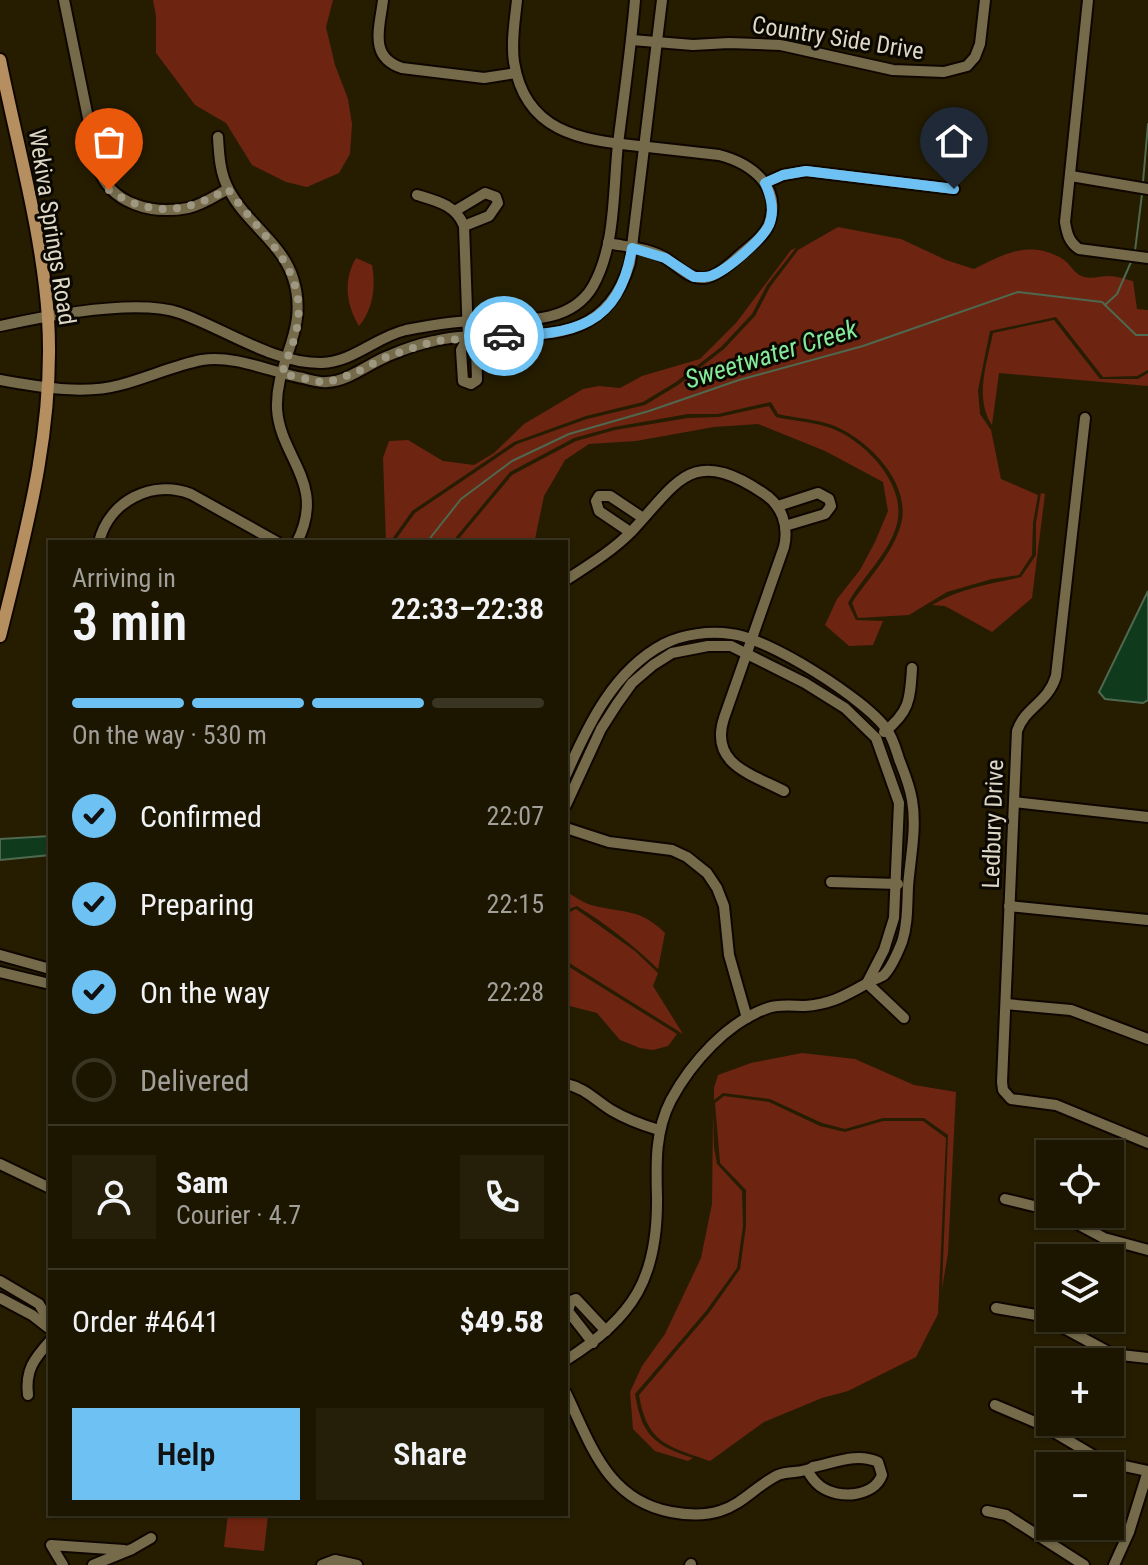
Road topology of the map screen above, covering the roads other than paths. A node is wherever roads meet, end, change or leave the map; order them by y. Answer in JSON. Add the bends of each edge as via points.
{"nodes":[{"id":1,"x":64,"y":0,"type":"edge"},
{"id":2,"x":383,"y":0,"type":"edge"},
{"id":3,"x":517,"y":0,"type":"edge"},
{"id":4,"x":635,"y":0,"type":"edge"},
{"id":5,"x":662,"y":0,"type":"edge"},
{"id":6,"x":985,"y":0,"type":"edge"},
{"id":7,"x":1088,"y":0,"type":"edge"},
{"id":8,"x":632,"y":40,"type":"junction"},
{"id":9,"x":658,"y":43,"type":"junction"},
{"id":10,"x":0,"y":60,"type":"edge"},
{"id":11,"x":516,"y":73,"type":"junction"},
{"id":12,"x":218,"y":137,"type":"dead end"},
{"id":13,"x":618,"y":144,"type":"junction"},
{"id":14,"x":644,"y":147,"type":"junction"},
{"id":15,"x":1071,"y":176,"type":"junction"},
{"id":16,"x":765,"y":183,"type":"junction"},
{"id":17,"x":228,"y":189,"type":"junction"},
{"id":18,"x":954,"y":189,"type":"dead end"},
{"id":19,"x":1148,"y":189,"type":"edge"},
{"id":20,"x":417,"y":195,"type":"dead end"},
{"id":21,"x":455,"y":211,"type":"junction"},
{"id":22,"x":464,"y":226,"type":"junction"},
{"id":23,"x":608,"y":243,"type":"junction"},
{"id":24,"x":632,"y":248,"type":"junction"},
{"id":25,"x":1148,"y":258,"type":"edge"},
{"id":26,"x":48,"y":317,"type":"junction"},
{"id":27,"x":468,"y":321,"type":"junction"},
{"id":28,"x":0,"y":326,"type":"edge"},
{"id":29,"x":468,"y":337,"type":"junction"},
{"id":30,"x":287,"y":357,"type":"junction"},
{"id":31,"x":282,"y":374,"type":"junction"},
{"id":32,"x":0,"y":380,"type":"edge"},
{"id":33,"x":47,"y":386,"type":"junction"},
{"id":34,"x":1085,"y":418,"type":"dead end"},
{"id":35,"x":778,"y":506,"type":"junction"},
{"id":36,"x":643,"y":518,"type":"junction"},
{"id":37,"x":785,"y":526,"type":"junction"},
{"id":38,"x":630,"y":532,"type":"junction"},
{"id":39,"x":100,"y":540,"type":"edge"},
{"id":40,"x":273,"y":540,"type":"edge"},
{"id":41,"x":298,"y":540,"type":"edge"},
{"id":42,"x":568,"y":579,"type":"edge"},
{"id":43,"x":0,"y":636,"type":"edge"},
{"id":44,"x":752,"y":639,"type":"junction"},
{"id":45,"x":747,"y":653,"type":"junction"},
{"id":46,"x":912,"y":668,"type":"dead end"},
{"id":47,"x":623,"y":675,"type":"junction"},
{"id":48,"x":632,"y":683,"type":"junction"},
{"id":49,"x":887,"y":730,"type":"junction"},
{"id":50,"x":876,"y":738,"type":"junction"},
{"id":51,"x":569,"y":759,"type":"edge"},
{"id":52,"x":583,"y":766,"type":"junction"},
{"id":53,"x":784,"y":791,"type":"dead end"},
{"id":54,"x":568,"y":800,"type":"edge"},
{"id":55,"x":1014,"y":802,"type":"junction"},
{"id":56,"x":1148,"y":817,"type":"edge"},
{"id":57,"x":568,"y":829,"type":"edge"},
{"id":58,"x":831,"y":882,"type":"dead end"},
{"id":59,"x":895,"y":884,"type":"junction"},
{"id":60,"x":908,"y":885,"type":"junction"},
{"id":61,"x":1009,"y":906,"type":"junction"},
{"id":62,"x":1148,"y":920,"type":"edge"},
{"id":63,"x":0,"y":955,"type":"edge"},
{"id":64,"x":48,"y":968,"type":"edge"},
{"id":65,"x":0,"y":972,"type":"edge"},
{"id":66,"x":867,"y":983,"type":"junction"},
{"id":67,"x":48,"y":984,"type":"edge"},
{"id":68,"x":1006,"y":1004,"type":"junction"},
{"id":69,"x":747,"y":1018,"type":"junction"},
{"id":70,"x":904,"y":1018,"type":"dead end"},
{"id":71,"x":1148,"y":1039,"type":"edge"},
{"id":72,"x":568,"y":1085,"type":"edge"},
{"id":73,"x":659,"y":1130,"type":"junction"},
{"id":74,"x":1148,"y":1143,"type":"edge"},
{"id":75,"x":0,"y":1164,"type":"edge"},
{"id":76,"x":48,"y":1187,"type":"edge"},
{"id":77,"x":1005,"y":1199,"type":"dead end"},
{"id":78,"x":1036,"y":1207,"type":"edge"},
{"id":79,"x":1085,"y":1228,"type":"edge"},
{"id":80,"x":1148,"y":1250,"type":"edge"},
{"id":81,"x":0,"y":1281,"type":"edge"},
{"id":82,"x":0,"y":1298,"type":"edge"},
{"id":83,"x":996,"y":1308,"type":"dead end"},
{"id":84,"x":48,"y":1320,"type":"edge"},
{"id":85,"x":48,"y":1327,"type":"edge"},
{"id":86,"x":606,"y":1331,"type":"junction"},
{"id":87,"x":593,"y":1343,"type":"junction"},
{"id":88,"x":48,"y":1344,"type":"edge"},
{"id":89,"x":1148,"y":1358,"type":"edge"},
{"id":90,"x":568,"y":1359,"type":"edge"},
{"id":91,"x":28,"y":1395,"type":"dead end"},
{"id":92,"x":568,"y":1397,"type":"edge"},
{"id":93,"x":995,"y":1405,"type":"dead end"},
{"id":94,"x":808,"y":1471,"type":"junction"},
{"id":95,"x":1148,"y":1471,"type":"edge"},
{"id":96,"x":987,"y":1511,"type":"dead end"},
{"id":97,"x":151,"y":1538,"type":"dead end"},
{"id":98,"x":124,"y":1550,"type":"junction"},
{"id":99,"x":63,"y":1565,"type":"edge"},
{"id":100,"x":93,"y":1565,"type":"edge"},
{"id":101,"x":322,"y":1565,"type":"edge"},
{"id":102,"x":357,"y":1565,"type":"edge"},
{"id":103,"x":1084,"y":1565,"type":"edge"},
{"id":104,"x":1114,"y":1565,"type":"edge"}],
"edges":[{"from":1,"to":17,"type":"street","via":[[98,167],[109,190],[125,201],[167,210],[188,208]]},
{"from":2,"to":11,"type":"street","via":[[378,41],[390,64],[484,78]]},
{"from":3,"to":11,"type":"street"},
{"from":4,"to":8,"type":"street"},
{"from":5,"to":9,"type":"street"},
{"from":6,"to":9,"type":"street","name":"Country Side Drive","via":[[975,57],[967,66],[944,72],[893,70],[757,42]]},
{"from":7,"to":15,"type":"street"},
{"from":8,"to":9,"type":"street","name":"Country Side Drive"},
{"from":8,"to":13,"type":"street"},
{"from":9,"to":14,"type":"street"},
{"from":10,"to":26,"type":"main road","name":"Wekiva Springs Road"},
{"from":11,"to":13,"type":"street","via":[[539,116],[553,126],[590,141]]},
{"from":12,"to":17,"type":"street"},
{"from":13,"to":14,"type":"street"},
{"from":13,"to":23,"type":"street"},
{"from":14,"to":16,"type":"street","via":[[719,155],[739,161]]},
{"from":14,"to":24,"type":"street"},
{"from":15,"to":19,"type":"street"},
{"from":15,"to":25,"type":"street","via":[[1065,222],[1071,244],[1091,253]]},
{"from":16,"to":18,"type":"street","via":[[806,171]]},
{"from":16,"to":24,"type":"street","via":[[771,197],[769,226],[713,275],[694,277],[665,258]]},
{"from":17,"to":30,"type":"street","via":[[292,274],[298,318]]},
{"from":20,"to":21,"type":"street"},
{"from":21,"to":22,"type":"street"},
{"from":21,"to":22,"type":"street","via":[[485,193],[496,197],[489,216]]},
{"from":22,"to":27,"type":"street"},
{"from":23,"to":24,"type":"street"},
{"from":23,"to":27,"type":"street","via":[[594,285],[572,308],[533,319]]},
{"from":24,"to":29,"type":"street","via":[[623,284],[612,301],[579,328]]},
{"from":26,"to":28,"type":"street"},
{"from":26,"to":30,"type":"street","via":[[158,309]]},
{"from":26,"to":33,"type":"main road","name":"Wekiva Springs Road"},
{"from":27,"to":29,"type":"street"},
{"from":27,"to":30,"type":"street","via":[[402,331],[341,360],[320,363]]},
{"from":29,"to":31,"type":"street","via":[[388,356],[326,383]]},
{"from":30,"to":31,"type":"street"},
{"from":31,"to":33,"type":"street","via":[[238,361],[203,360],[95,390]]},
{"from":31,"to":41,"type":"street","via":[[280,429],[301,472],[306,499]]},
{"from":32,"to":33,"type":"street"},
{"from":33,"to":43,"type":"main road","name":"Wekiva Springs Road","via":[[30,516]]},
{"from":34,"to":55,"type":"street","name":"Ledbury Drive","via":[[1056,676],[1047,696],[1019,726]]},
{"from":35,"to":36,"type":"street","via":[[732,476],[697,471],[677,482]]},
{"from":35,"to":37,"type":"street"},
{"from":35,"to":37,"type":"street","via":[[818,493],[829,499],[825,514]]},
{"from":36,"to":38,"type":"street"},
{"from":36,"to":38,"type":"street","via":[[610,496],[599,496],[599,511]]},
{"from":37,"to":44,"type":"street","via":[[784,547]]},
{"from":38,"to":42,"type":"street"},
{"from":39,"to":40,"type":"street","via":[[123,504],[164,488],[191,494]]},
{"from":44,"to":45,"type":"street"},
{"from":44,"to":47,"type":"street","via":[[733,634],[666,642]]},
{"from":44,"to":49,"type":"street","via":[[853,698]]},
{"from":45,"to":48,"type":"street","via":[[731,646],[687,649],[672,653]]},
{"from":45,"to":50,"type":"street","via":[[845,708]]},
{"from":45,"to":53,"type":"street","via":[[720,741],[737,767]]},
{"from":46,"to":49,"type":"street","via":[[909,702]]},
{"from":47,"to":48,"type":"street"},
{"from":47,"to":51,"type":"street"},
{"from":48,"to":52,"type":"street"},
{"from":49,"to":50,"type":"street"},
{"from":49,"to":60,"type":"street","via":[[913,802]]},
{"from":50,"to":59,"type":"street","via":[[899,803]]},
{"from":51,"to":52,"type":"street"},
{"from":52,"to":54,"type":"street"},
{"from":55,"to":56,"type":"street"},
{"from":55,"to":61,"type":"street","name":"Ledbury Drive"},
{"from":57,"to":69,"type":"street","via":[[609,842],[672,850],[707,873],[724,906],[729,955]]},
{"from":58,"to":59,"type":"street"},
{"from":59,"to":60,"type":"street"},
{"from":59,"to":66,"type":"street","via":[[891,933]]},
{"from":60,"to":66,"type":"street","via":[[907,920],[896,956],[884,975]]},
{"from":61,"to":62,"type":"street"},
{"from":61,"to":68,"type":"street","name":"Ledbury Drive"},
{"from":63,"to":64,"type":"street"},
{"from":65,"to":67,"type":"street"},
{"from":66,"to":69,"type":"street","via":[[834,1002],[770,1007]]},
{"from":66,"to":70,"type":"street"},
{"from":68,"to":71,"type":"street","via":[[1071,1010]]},
{"from":68,"to":74,"type":"street","name":"Ledbury Drive","via":[[1006,1096],[1056,1105]]},
{"from":69,"to":73,"type":"street","via":[[686,1075]]},
{"from":72,"to":73,"type":"street","via":[[587,1091],[630,1121]]},
{"from":73,"to":86,"type":"street","via":[[651,1260],[629,1307]]},
{"from":75,"to":76,"type":"street"},
{"from":77,"to":78,"type":"street"},
{"from":79,"to":80,"type":"street"},
{"from":81,"to":84,"type":"street","via":[[39,1304]]},
{"from":82,"to":85,"type":"street"},
{"from":83,"to":89,"type":"street","via":[[1042,1316],[1112,1354]]},
{"from":86,"to":87,"type":"street"},
{"from":86,"to":87,"type":"street","via":[[581,1303],[571,1301],[568,1311]]},
{"from":87,"to":90,"type":"street"},
{"from":88,"to":91,"type":"street","via":[[28,1369]]},
{"from":92,"to":94,"type":"street","via":[[611,1479],[632,1499],[649,1506],[689,1515],[717,1512],[776,1476]]},
{"from":93,"to":95,"type":"street","via":[[1096,1457]]},
{"from":94,"to":94,"type":"street","via":[[863,1457],[880,1464],[882,1475],[875,1488],[864,1493],[834,1492],[821,1487]]},
{"from":95,"to":104,"type":"street"},
{"from":96,"to":103,"type":"street","via":[[1006,1515]]},
{"from":97,"to":98,"type":"street"},
{"from":98,"to":99,"type":"street","via":[[51,1545]]},
{"from":98,"to":100,"type":"street"},
{"from":101,"to":102,"type":"street","via":[[335,1560]]}]}
